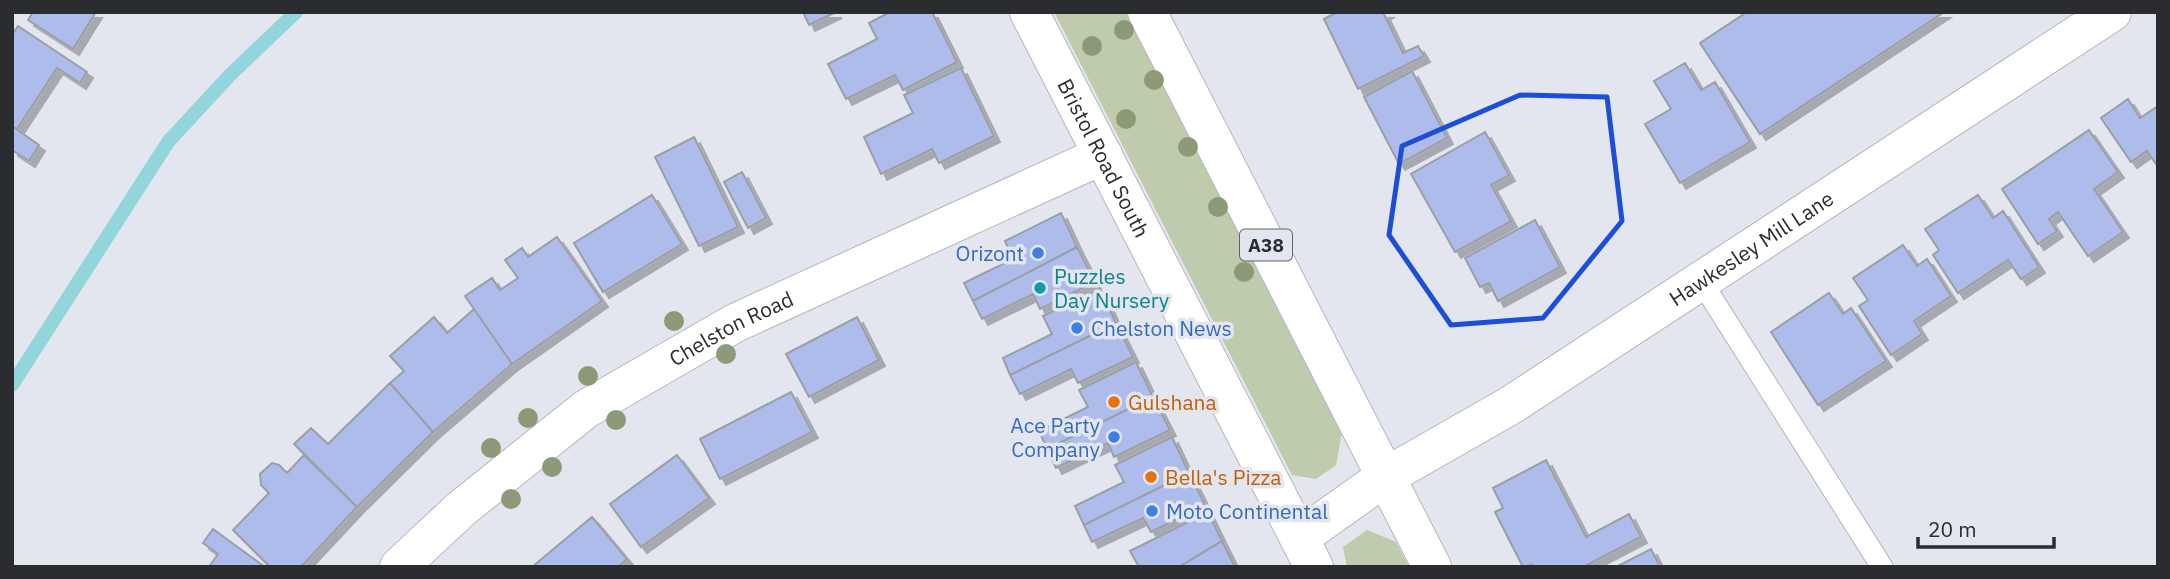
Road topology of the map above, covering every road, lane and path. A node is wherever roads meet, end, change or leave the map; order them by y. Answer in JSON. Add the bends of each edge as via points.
{"nodes":[{"id":1,"x":1029,"y":12,"type":"edge"},
{"id":2,"x":1147,"y":12,"type":"edge"},
{"id":3,"x":2112,"y":12,"type":"edge"},
{"id":4,"x":1103,"y":155,"type":"junction"},
{"id":5,"x":1702,"y":281,"type":"junction"},
{"id":6,"x":1385,"y":477,"type":"junction"},
{"id":7,"x":1307,"y":552,"type":"edge"},
{"id":8,"x":399,"y":567,"type":"edge"},
{"id":9,"x":1432,"y":567,"type":"edge"},
{"id":10,"x":1882,"y":567,"type":"edge"}],
"edges":[{"from":1,"to":4,"type":"main road","name":"Bristol Road South"},
{"from":2,"to":6,"type":"main road","number":"A38"},
{"from":3,"to":5,"type":"main road","name":"Hawkesley Mill Lane"},
{"from":4,"to":7,"type":"main road","name":"Bristol Road South"},
{"from":4,"to":8,"type":"main road","name":"Chelston Road","via":[[735,324],[586,409],[461,509]]},
{"from":5,"to":6,"type":"main road","name":"Hawkesley Mill Lane","via":[[1511,405]]},
{"from":5,"to":10,"type":"lane"},
{"from":6,"to":7,"type":"main road","name":"Hawkesley Mill Lane"},
{"from":6,"to":9,"type":"main road","number":"A38"}]}
